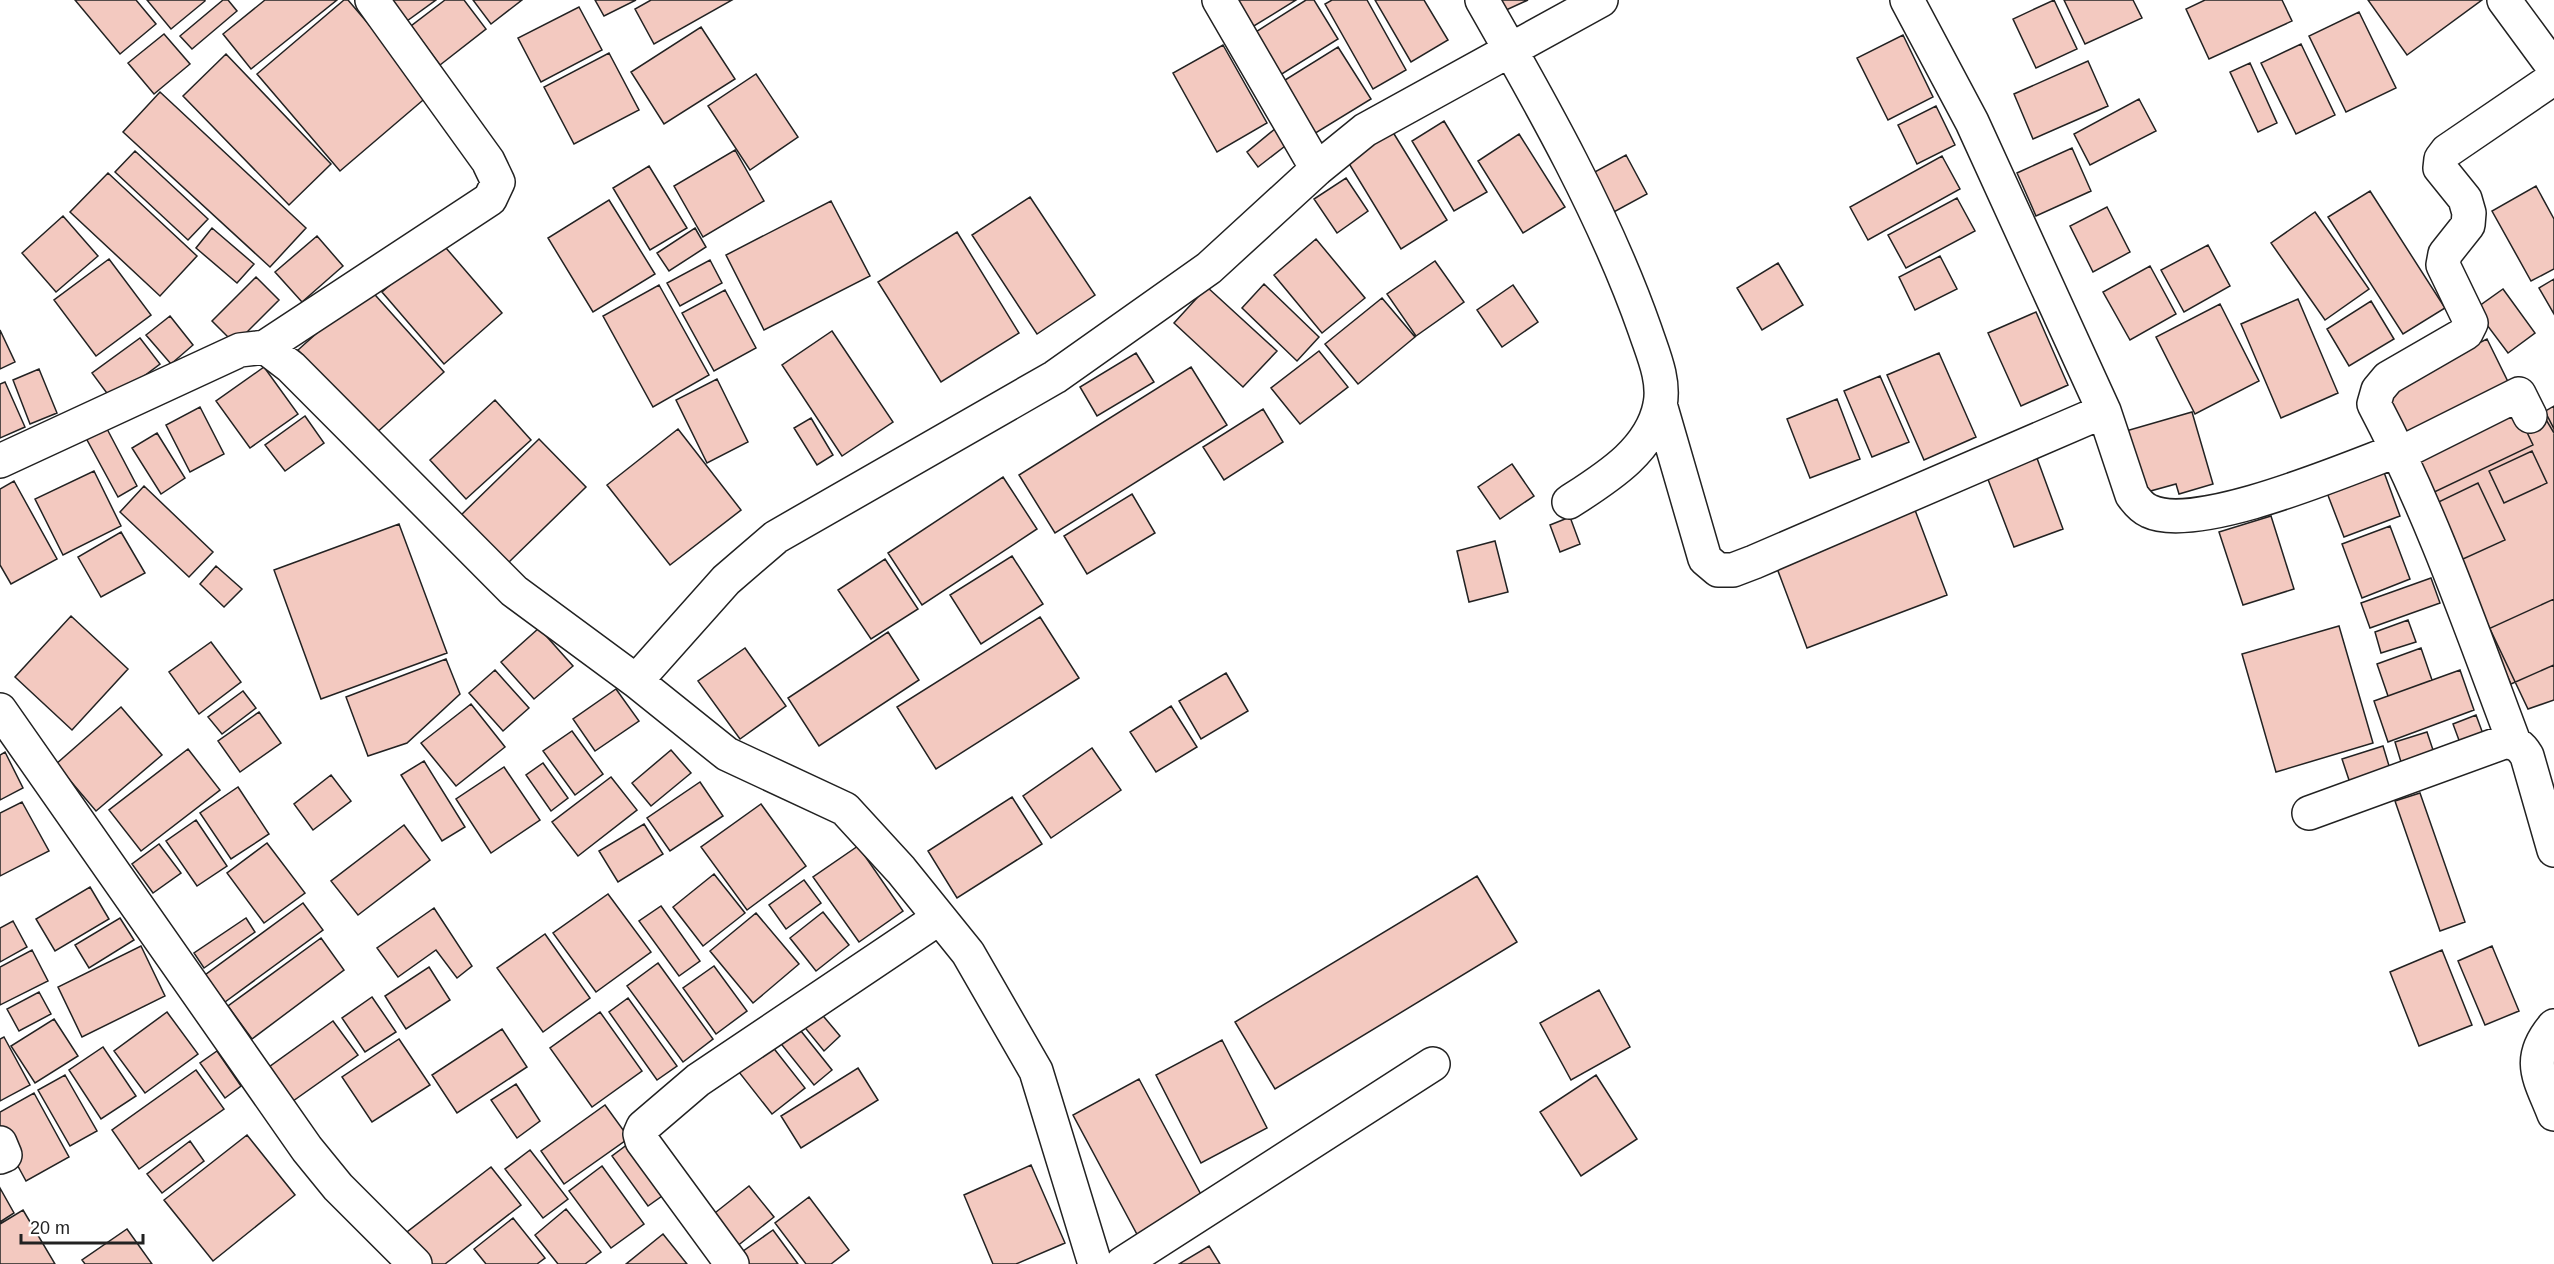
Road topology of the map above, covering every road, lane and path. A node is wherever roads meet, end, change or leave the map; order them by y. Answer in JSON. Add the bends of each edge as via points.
{"nodes":[{"id":1,"x":372,"y":0,"type":"edge"},
{"id":2,"x":1219,"y":0,"type":"edge"},
{"id":3,"x":1482,"y":0,"type":"edge"},
{"id":4,"x":1601,"y":0,"type":"edge"},
{"id":5,"x":1907,"y":0,"type":"edge"},
{"id":6,"x":2504,"y":0,"type":"edge"},
{"id":7,"x":1510,"y":49,"type":"junction"},
{"id":8,"x":2554,"y":68,"type":"edge"},
{"id":9,"x":2554,"y":78,"type":"edge"},
{"id":10,"x":1317,"y":169,"type":"junction"},
{"id":11,"x":266,"y":347,"type":"junction"},
{"id":12,"x":1660,"y":405,"type":"junction"},
{"id":13,"x":2104,"y":411,"type":"junction"},
{"id":14,"x":2530,"y":416,"type":"dead end"},
{"id":15,"x":2398,"y":452,"type":"junction"},
{"id":16,"x":0,"y":460,"type":"edge"},
{"id":17,"x":1569,"y":502,"type":"dead end"},
{"id":18,"x":636,"y":681,"type":"junction"},
{"id":19,"x":0,"y":710,"type":"edge"},
{"id":20,"x":2514,"y":742,"type":"junction"},
{"id":21,"x":2309,"y":813,"type":"dead end"},
{"id":22,"x":2554,"y":850,"type":"edge"},
{"id":23,"x":939,"y":918,"type":"junction"},
{"id":24,"x":2554,"y":1026,"type":"edge"},
{"id":25,"x":1433,"y":1065,"type":"dead end"},
{"id":26,"x":2554,"y":1114,"type":"edge"},
{"id":27,"x":0,"y":1143,"type":"edge"},
{"id":28,"x":0,"y":1157,"type":"edge"},
{"id":29,"x":1098,"y":1262,"type":"edge"},
{"id":30,"x":415,"y":1264,"type":"edge"},
{"id":31,"x":732,"y":1264,"type":"edge"}],
"edges":[{"from":1,"to":11,"type":"street","via":[[488,161],[498,182],[490,200]]},
{"from":2,"to":10,"type":"street"},
{"from":3,"to":7,"type":"street"},
{"from":4,"to":7,"type":"street"},
{"from":5,"to":13,"type":"street","via":[[1972,122]]},
{"from":6,"to":8,"type":"street"},
{"from":7,"to":10,"type":"street","via":[[1365,130]]},
{"from":7,"to":12,"type":"street","via":[[1629,284],[1659,370]]},
{"from":9,"to":15,"type":"street","via":[[2441,159],[2440,168],[2465,199],[2469,213],[2468,225],[2445,254],[2443,266],[2470,323],[2466,333],[2388,378],[2378,390],[2374,404]]},
{"from":10,"to":18,"type":"street","via":[[1209,268],[1055,377],[776,537],[726,580]]},
{"from":11,"to":16,"type":"street","via":[[240,350]]},
{"from":11,"to":18,"type":"street","via":[[291,367],[514,591]]},
{"from":12,"to":13,"type":"street","via":[[1705,560],[1718,570],[1733,570],[1754,562]]},
{"from":12,"to":17,"type":"street","via":[[1648,439],[1606,478]]},
{"from":13,"to":15,"type":"street","via":[[2133,495],[2148,511],[2160,514],[2208,513],[2278,495]]},
{"from":14,"to":15,"type":"street","via":[[2519,394]]},
{"from":15,"to":20,"type":"street","via":[[2458,592]]},
{"from":18,"to":23,"type":"street","via":[[727,754],[845,809]]},
{"from":19,"to":30,"type":"street","via":[[307,1149],[338,1187]]},
{"from":20,"to":21,"type":"street","via":[[2504,742]]},
{"from":20,"to":22,"type":"street","via":[[2527,756]]},
{"from":23,"to":29,"type":"street","via":[[968,953],[1036,1071]]},
{"from":23,"to":31,"type":"street","via":[[698,1080],[643,1127],[642,1141]]},
{"from":24,"to":26,"type":"street","via":[[2542,1040],[2535,1066]]},
{"from":25,"to":29,"type":"street"},
{"from":27,"to":28,"type":"street","via":[[5,1155]]}]}
